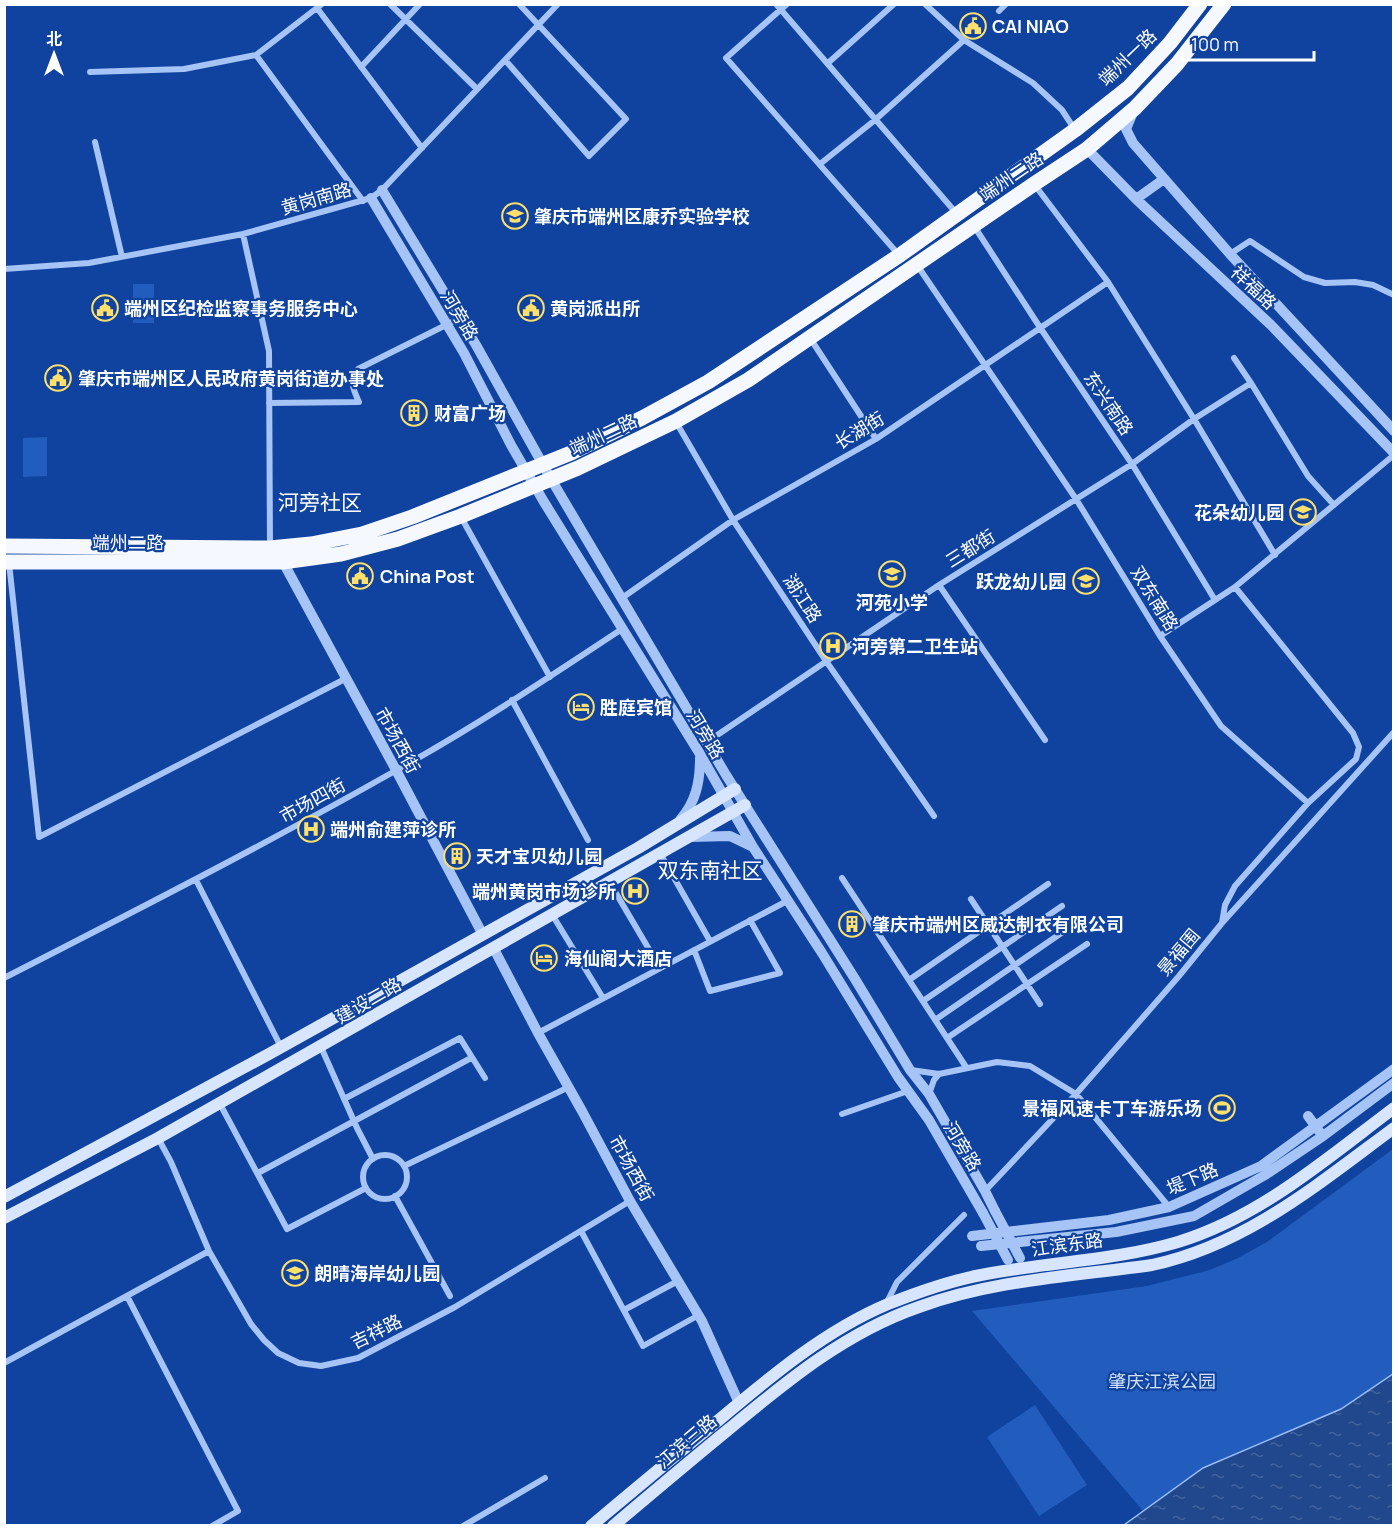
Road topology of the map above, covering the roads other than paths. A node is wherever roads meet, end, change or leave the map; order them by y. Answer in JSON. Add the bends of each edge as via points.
{"nodes":[{"id":1,"x":390,"y":4,"type":"edge"},
{"id":2,"x":420,"y":4,"type":"edge"},
{"id":3,"x":519,"y":4,"type":"edge"},
{"id":4,"x":558,"y":4,"type":"edge"},
{"id":5,"x":787,"y":4,"type":"edge"},
{"id":6,"x":894,"y":4,"type":"edge"},
{"id":7,"x":925,"y":4,"type":"edge"},
{"id":8,"x":1006,"y":4,"type":"edge"},
{"id":9,"x":1200,"y":4,"type":"edge"},
{"id":10,"x":1224,"y":4,"type":"edge"},
{"id":11,"x":319,"y":6,"type":"edge"},
{"id":12,"x":778,"y":7,"type":"edge"},
{"id":13,"x":999,"y":11,"type":"dead end"},
{"id":14,"x":406,"y":20,"type":"junction"},
{"id":15,"x":539,"y":24,"type":"junction"},
{"id":16,"x":964,"y":40,"type":"junction"},
{"id":17,"x":256,"y":56,"type":"junction"},
{"id":18,"x":505,"y":60,"type":"junction"},
{"id":19,"x":828,"y":63,"type":"junction"},
{"id":20,"x":361,"y":67,"type":"junction"},
{"id":21,"x":90,"y":72,"type":"dead end"},
{"id":22,"x":477,"y":89,"type":"junction"},
{"id":23,"x":1135,"y":108,"type":"junction"},
{"id":24,"x":875,"y":120,"type":"junction"},
{"id":25,"x":1075,"y":130,"type":"junction"},
{"id":26,"x":95,"y":142,"type":"dead end"},
{"id":27,"x":422,"y":148,"type":"junction"},
{"id":28,"x":1088,"y":149,"type":"junction"},
{"id":29,"x":820,"y":164,"type":"junction"},
{"id":30,"x":1164,"y":179,"type":"junction"},
{"id":31,"x":1034,"y":184,"type":"junction"},
{"id":32,"x":382,"y":189,"type":"junction"},
{"id":33,"x":367,"y":199,"type":"junction"},
{"id":34,"x":1136,"y":199,"type":"junction"},
{"id":35,"x":958,"y":214,"type":"junction"},
{"id":36,"x":974,"y":226,"type":"junction"},
{"id":37,"x":243,"y":234,"type":"junction"},
{"id":38,"x":1230,"y":254,"type":"junction"},
{"id":39,"x":900,"y":255,"type":"junction"},
{"id":40,"x":122,"y":258,"type":"junction"},
{"id":41,"x":917,"y":264,"type":"junction"},
{"id":42,"x":4,"y":269,"type":"edge"},
{"id":43,"x":1108,"y":282,"type":"junction"},
{"id":44,"x":1394,"y":295,"type":"edge"},
{"id":45,"x":460,"y":318,"type":"junction"},
{"id":46,"x":447,"y":325,"type":"junction"},
{"id":47,"x":1041,"y":329,"type":"junction"},
{"id":48,"x":810,"y":337,"type":"junction"},
{"id":49,"x":1234,"y":358,"type":"dead end"},
{"id":50,"x":986,"y":365,"type":"junction"},
{"id":51,"x":1251,"y":383,"type":"junction"},
{"id":52,"x":269,"y":403,"type":"junction"},
{"id":53,"x":1194,"y":419,"type":"junction"},
{"id":54,"x":676,"y":421,"type":"junction"},
{"id":55,"x":1394,"y":431,"type":"edge"},
{"id":56,"x":876,"y":439,"type":"junction"},
{"id":57,"x":571,"y":453,"type":"junction"},
{"id":58,"x":1394,"y":454,"type":"edge"},
{"id":59,"x":543,"y":464,"type":"junction"},
{"id":60,"x":1132,"y":464,"type":"junction"},
{"id":61,"x":578,"y":468,"type":"junction"},
{"id":62,"x":526,"y":471,"type":"junction"},
{"id":63,"x":551,"y":479,"type":"junction"},
{"id":64,"x":535,"y":486,"type":"junction"},
{"id":65,"x":480,"y":489,"type":"junction"},
{"id":66,"x":1076,"y":499,"type":"junction"},
{"id":67,"x":486,"y":505,"type":"junction"},
{"id":68,"x":1334,"y":505,"type":"junction"},
{"id":69,"x":461,"y":516,"type":"junction"},
{"id":70,"x":733,"y":520,"type":"junction"},
{"id":71,"x":4,"y":546,"type":"edge"},
{"id":72,"x":270,"y":548,"type":"junction"},
{"id":73,"x":1275,"y":555,"type":"junction"},
{"id":74,"x":7,"y":562,"type":"edge"},
{"id":75,"x":283,"y":562,"type":"junction"},
{"id":76,"x":939,"y":585,"type":"junction"},
{"id":77,"x":1235,"y":587,"type":"junction"},
{"id":78,"x":622,"y":598,"type":"junction"},
{"id":79,"x":1215,"y":600,"type":"junction"},
{"id":80,"x":622,"y":629,"type":"junction"},
{"id":81,"x":1160,"y":636,"type":"junction"},
{"id":82,"x":826,"y":661,"type":"junction"},
{"id":83,"x":550,"y":677,"type":"junction"},
{"id":84,"x":345,"y":679,"type":"junction"},
{"id":85,"x":512,"y":700,"type":"junction"},
{"id":86,"x":1394,"y":732,"type":"edge"},
{"id":87,"x":1045,"y":740,"type":"dead end"},
{"id":88,"x":707,"y":742,"type":"junction"},
{"id":89,"x":700,"y":754,"type":"junction"},
{"id":90,"x":396,"y":771,"type":"junction"},
{"id":91,"x":735,"y":789,"type":"junction"},
{"id":92,"x":724,"y":796,"type":"junction"},
{"id":93,"x":1308,"y":803,"type":"junction"},
{"id":94,"x":745,"y":805,"type":"junction"},
{"id":95,"x":733,"y":812,"type":"junction"},
{"id":96,"x":934,"y":816,"type":"dead end"},
{"id":97,"x":677,"y":823,"type":"junction"},
{"id":98,"x":691,"y":837,"type":"junction"},
{"id":99,"x":588,"y":840,"type":"dead end"},
{"id":100,"x":753,"y":847,"type":"junction"},
{"id":101,"x":638,"y":848,"type":"junction"},
{"id":102,"x":661,"y":855,"type":"junction"},
{"id":103,"x":647,"y":862,"type":"junction"},
{"id":104,"x":842,"y":878,"type":"dead end"},
{"id":105,"x":196,"y":880,"type":"junction"},
{"id":106,"x":610,"y":883,"type":"junction"},
{"id":107,"x":1048,"y":884,"type":"dead end"},
{"id":108,"x":971,"y":899,"type":"dead end"},
{"id":109,"x":787,"y":901,"type":"junction"},
{"id":110,"x":1062,"y":906,"type":"dead end"},
{"id":111,"x":553,"y":915,"type":"junction"},
{"id":112,"x":750,"y":920,"type":"junction"},
{"id":113,"x":1222,"y":923,"type":"junction"},
{"id":114,"x":1073,"y":925,"type":"dead end"},
{"id":115,"x":988,"y":926,"type":"junction"},
{"id":116,"x":483,"y":935,"type":"junction"},
{"id":117,"x":710,"y":942,"type":"junction"},
{"id":118,"x":1086,"y":944,"type":"dead end"},
{"id":119,"x":1002,"y":947,"type":"junction"},
{"id":120,"x":494,"y":949,"type":"junction"},
{"id":121,"x":693,"y":950,"type":"junction"},
{"id":122,"x":1014,"y":965,"type":"junction"},
{"id":123,"x":660,"y":968,"type":"junction"},
{"id":124,"x":4,"y":978,"type":"edge"},
{"id":125,"x":909,"y":980,"type":"junction"},
{"id":126,"x":1027,"y":984,"type":"junction"},
{"id":127,"x":603,"y":998,"type":"junction"},
{"id":128,"x":923,"y":1001,"type":"junction"},
{"id":129,"x":1040,"y":1004,"type":"dead end"},
{"id":130,"x":935,"y":1020,"type":"junction"},
{"id":131,"x":538,"y":1033,"type":"junction"},
{"id":132,"x":946,"y":1038,"type":"junction"},
{"id":133,"x":282,"y":1047,"type":"junction"},
{"id":134,"x":321,"y":1047,"type":"junction"},
{"id":135,"x":471,"y":1058,"type":"junction"},
{"id":136,"x":966,"y":1067,"type":"junction"},
{"id":137,"x":1394,"y":1069,"type":"edge"},
{"id":138,"x":910,"y":1070,"type":"junction"},
{"id":139,"x":939,"y":1074,"type":"junction"},
{"id":140,"x":485,"y":1078,"type":"dead end"},
{"id":141,"x":1394,"y":1083,"type":"edge"},
{"id":142,"x":569,"y":1087,"type":"junction"},
{"id":143,"x":908,"y":1091,"type":"junction"},
{"id":144,"x":929,"y":1094,"type":"junction"},
{"id":145,"x":1076,"y":1094,"type":"junction"},
{"id":146,"x":344,"y":1099,"type":"junction"},
{"id":147,"x":220,"y":1104,"type":"junction"},
{"id":148,"x":1394,"y":1108,"type":"edge"},
{"id":149,"x":842,"y":1113,"type":"dead end"},
{"id":150,"x":1308,"y":1116,"type":"dead end"},
{"id":151,"x":354,"y":1121,"type":"junction"},
{"id":152,"x":1315,"y":1125,"type":"junction"},
{"id":153,"x":1394,"y":1128,"type":"edge"},
{"id":154,"x":1323,"y":1136,"type":"junction"},
{"id":155,"x":158,"y":1138,"type":"junction"},
{"id":156,"x":373,"y":1159,"type":"junction"},
{"id":157,"x":404,"y":1166,"type":"junction"},
{"id":158,"x":258,"y":1173,"type":"junction"},
{"id":159,"x":366,"y":1188,"type":"junction"},
{"id":160,"x":985,"y":1191,"type":"junction"},
{"id":161,"x":395,"y":1196,"type":"junction"},
{"id":162,"x":974,"y":1196,"type":"junction"},
{"id":163,"x":4,"y":1197,"type":"edge"},
{"id":164,"x":630,"y":1201,"type":"junction"},
{"id":165,"x":1169,"y":1207,"type":"junction"},
{"id":166,"x":964,"y":1215,"type":"dead end"},
{"id":167,"x":4,"y":1218,"type":"edge"},
{"id":168,"x":581,"y":1231,"type":"junction"},
{"id":169,"x":972,"y":1236,"type":"dead end"},
{"id":170,"x":981,"y":1246,"type":"dead end"},
{"id":171,"x":209,"y":1251,"type":"junction"},
{"id":172,"x":1017,"y":1264,"type":"junction"},
{"id":173,"x":678,"y":1281,"type":"junction"},
{"id":174,"x":1024,"y":1282,"type":"junction"},
{"id":175,"x":127,"y":1296,"type":"junction"},
{"id":176,"x":450,"y":1296,"type":"dead end"},
{"id":177,"x":886,"y":1305,"type":"junction"},
{"id":178,"x":624,"y":1310,"type":"junction"},
{"id":179,"x":699,"y":1315,"type":"junction"},
{"id":180,"x":4,"y":1364,"type":"edge"},
{"id":181,"x":782,"y":1385,"type":"joint"},
{"id":182,"x":739,"y":1403,"type":"junction"},
{"id":183,"x":545,"y":1478,"type":"dead end"},
{"id":184,"x":212,"y":1526,"type":"edge"},
{"id":185,"x":463,"y":1526,"type":"edge"},
{"id":186,"x":591,"y":1526,"type":"edge"},
{"id":187,"x":613,"y":1526,"type":"edge"}],
"edges":[{"from":1,"to":14,"type":"street"},
{"from":2,"to":14,"type":"street"},
{"from":3,"to":15,"type":"street"},
{"from":4,"to":15,"type":"street","name":"黄岗南路"},
{"from":5,"to":12,"type":"street"},
{"from":6,"to":19,"type":"street"},
{"from":7,"to":16,"type":"street"},
{"from":8,"to":13,"type":"street"},
{"from":9,"to":25,"type":"main road","name":"端州一路","via":[[1128,88]]},
{"from":10,"to":23,"type":"main road","via":[[1177,64]]},
{"from":11,"to":17,"type":"street"},
{"from":11,"to":20,"type":"street"},
{"from":12,"to":19,"type":"street"},
{"from":12,"to":29,"type":"street","via":[[726,58]]},
{"from":14,"to":20,"type":"street"},
{"from":14,"to":22,"type":"street"},
{"from":15,"to":18,"type":"street","name":"黄岗南路"},
{"from":15,"to":18,"type":"street","via":[[626,120],[589,156]]},
{"from":16,"to":24,"type":"street"},
{"from":16,"to":25,"type":"street","via":[[1033,83],[1062,110]]},
{"from":17,"to":21,"type":"street","via":[[184,69]]},
{"from":17,"to":33,"type":"street","name":"河旁路"},
{"from":18,"to":22,"type":"street","name":"黄岗南路"},
{"from":19,"to":24,"type":"street"},
{"from":20,"to":27,"type":"street"},
{"from":22,"to":27,"type":"street","name":"黄岗南路"},
{"from":23,"to":28,"type":"main road","name":"端州二路"},
{"from":23,"to":30,"type":"street","name":"祥福路","via":[[1126,129]]},
{"from":24,"to":29,"type":"street"},
{"from":24,"to":35,"type":"street"},
{"from":25,"to":35,"type":"main road","name":"端州二路"},
{"from":26,"to":40,"type":"street"},
{"from":27,"to":32,"type":"street","name":"黄岗南路"},
{"from":28,"to":31,"type":"main road","name":"端州二路"},
{"from":28,"to":34,"type":"street","name":"祥福路"},
{"from":29,"to":39,"type":"street"},
{"from":30,"to":34,"type":"street"},
{"from":30,"to":38,"type":"street","name":"祥福路"},
{"from":31,"to":36,"type":"main road","name":"端州二路"},
{"from":31,"to":43,"type":"street"},
{"from":32,"to":33,"type":"street","name":"黄岗南路"},
{"from":32,"to":45,"type":"street","name":"河旁路"},
{"from":33,"to":37,"type":"street","name":"黄岗南路"},
{"from":33,"to":46,"type":"street","name":"河旁路"},
{"from":34,"to":58,"type":"street","name":"祥福路","via":[[1270,325]]},
{"from":35,"to":39,"type":"main road","name":"端州二路"},
{"from":36,"to":41,"type":"main road","name":"端州二路"},
{"from":36,"to":47,"type":"street","name":"东兴南路"},
{"from":37,"to":40,"type":"street","name":"黄岗南路"},
{"from":37,"to":52,"type":"street","via":[[269,351]]},
{"from":38,"to":44,"type":"street","via":[[1250,241],[1304,277],[1325,284],[1373,285]]},
{"from":38,"to":55,"type":"street","name":"祥福路"},
{"from":39,"to":57,"type":"main road","name":"端州二路","via":[[708,381]]},
{"from":40,"to":42,"type":"street","name":"黄岗南路"},
{"from":41,"to":48,"type":"main road","name":"端州二路"},
{"from":41,"to":50,"type":"street","name":"双东南路"},
{"from":43,"to":47,"type":"street","name":"长湖街"},
{"from":43,"to":53,"type":"street"},
{"from":45,"to":46,"type":"street"},
{"from":45,"to":59,"type":"street","name":"河旁路"},
{"from":46,"to":52,"type":"street","via":[[358,369],[352,388],[359,402]]},
{"from":46,"to":62,"type":"street","name":"河旁路"},
{"from":47,"to":50,"type":"street","name":"长湖街"},
{"from":47,"to":60,"type":"street","name":"东兴南路"},
{"from":48,"to":54,"type":"main road","name":"端州二路"},
{"from":48,"to":56,"type":"street"},
{"from":49,"to":51,"type":"street"},
{"from":50,"to":56,"type":"street","name":"长湖街"},
{"from":50,"to":66,"type":"street","name":"双东南路"},
{"from":51,"to":53,"type":"street","name":"三都街"},
{"from":51,"to":68,"type":"street","via":[[1308,476]]},
{"from":52,"to":72,"type":"street"},
{"from":53,"to":60,"type":"street","name":"三都街"},
{"from":53,"to":73,"type":"street"},
{"from":54,"to":61,"type":"main road","name":"端州二路"},
{"from":54,"to":70,"type":"street","name":"湖江路"},
{"from":56,"to":70,"type":"street","name":"长湖街"},
{"from":57,"to":59,"type":"main road","name":"端州二路"},
{"from":57,"to":61,"type":"main road"},
{"from":58,"to":68,"type":"street"},
{"from":59,"to":62,"type":"main road","name":"端州二路"},
{"from":59,"to":63,"type":"street","name":"河旁路"},
{"from":60,"to":66,"type":"street","name":"三都街"},
{"from":60,"to":79,"type":"street","name":"东兴南路"},
{"from":61,"to":63,"type":"main road","name":"端州二路"},
{"from":62,"to":64,"type":"street","name":"河旁路"},
{"from":62,"to":65,"type":"main road","name":"端州二路"},
{"from":63,"to":64,"type":"main road","name":"端州二路"},
{"from":63,"to":78,"type":"street","name":"河旁路"},
{"from":64,"to":67,"type":"main road","name":"端州二路"},
{"from":64,"to":80,"type":"street","name":"河旁路"},
{"from":65,"to":67,"type":"main road"},
{"from":65,"to":72,"type":"main road","name":"端州二路","via":[[362,534]]},
{"from":66,"to":76,"type":"street","name":"三都街"},
{"from":66,"to":81,"type":"street","name":"双东南路"},
{"from":67,"to":69,"type":"main road","name":"端州二路"},
{"from":68,"to":73,"type":"street"},
{"from":69,"to":75,"type":"main road","name":"端州二路","via":[[341,554]]},
{"from":69,"to":83,"type":"street"},
{"from":70,"to":78,"type":"street","name":"长湖街"},
{"from":70,"to":82,"type":"street","name":"湖江路"},
{"from":71,"to":72,"type":"main road","name":"端州二路"},
{"from":73,"to":77,"type":"street"},
{"from":74,"to":75,"type":"main road","name":"端州二路"},
{"from":74,"to":84,"type":"street","via":[[39,837]]},
{"from":75,"to":84,"type":"street","name":"市场西街"},
{"from":76,"to":82,"type":"street","name":"三都街"},
{"from":76,"to":87,"type":"street"},
{"from":77,"to":79,"type":"street"},
{"from":77,"to":93,"type":"street","via":[[1353,734],[1359,747],[1356,759]]},
{"from":78,"to":88,"type":"street","name":"河旁路"},
{"from":79,"to":81,"type":"street"},
{"from":80,"to":83,"type":"street","name":"市场四街"},
{"from":80,"to":89,"type":"street","name":"河旁路"},
{"from":81,"to":93,"type":"street","name":"双东南路","via":[[1221,726]]},
{"from":82,"to":88,"type":"street","name":"三都街"},
{"from":82,"to":96,"type":"street","name":"湖江路"},
{"from":83,"to":85,"type":"street","name":"市场四街"},
{"from":84,"to":90,"type":"street","name":"市场西街"},
{"from":85,"to":90,"type":"street","name":"市场四街"},
{"from":85,"to":99,"type":"street"},
{"from":86,"to":113,"type":"street","name":"景福围"},
{"from":88,"to":91,"type":"street","name":"河旁路"},
{"from":89,"to":92,"type":"street","name":"河旁路"},
{"from":89,"to":97,"type":"street","via":[[698,788],[689,810]]},
{"from":90,"to":105,"type":"street","name":"市场四街"},
{"from":90,"to":116,"type":"street","name":"市场西街"},
{"from":91,"to":92,"type":"main road","name":"建设二路"},
{"from":91,"to":94,"type":"street","name":"河旁路"},
{"from":92,"to":95,"type":"street","name":"河旁路"},
{"from":92,"to":97,"type":"main road","name":"建设二路"},
{"from":93,"to":113,"type":"street","via":[[1235,886],[1225,905]]},
{"from":94,"to":95,"type":"main road","name":"建设二路"},
{"from":94,"to":138,"type":"street","name":"河旁路"},
{"from":95,"to":98,"type":"main road","name":"建设二路"},
{"from":95,"to":100,"type":"street","name":"河旁路"},
{"from":97,"to":101,"type":"main road","name":"建设二路"},
{"from":98,"to":100,"type":"street","via":[[730,836]]},
{"from":98,"to":102,"type":"main road","name":"建设二路"},
{"from":100,"to":109,"type":"street","name":"河旁路"},
{"from":101,"to":103,"type":"main road"},
{"from":101,"to":116,"type":"main road","name":"建设二路"},
{"from":102,"to":103,"type":"main road","name":"建设二路"},
{"from":102,"to":117,"type":"street"},
{"from":103,"to":106,"type":"main road","name":"建设二路"},
{"from":104,"to":125,"type":"street"},
{"from":105,"to":124,"type":"street","name":"市场四街"},
{"from":105,"to":133,"type":"street"},
{"from":106,"to":111,"type":"main road","name":"建设二路"},
{"from":106,"to":123,"type":"street"},
{"from":107,"to":115,"type":"street"},
{"from":108,"to":115,"type":"street"},
{"from":109,"to":112,"type":"street"},
{"from":109,"to":143,"type":"street","name":"河旁路"},
{"from":110,"to":119,"type":"street"},
{"from":111,"to":120,"type":"main road","name":"建设二路"},
{"from":111,"to":127,"type":"street"},
{"from":112,"to":117,"type":"street"},
{"from":112,"to":121,"type":"street","via":[[780,973],[710,991]]},
{"from":113,"to":145,"type":"street","name":"景福围"},
{"from":114,"to":122,"type":"street"},
{"from":115,"to":119,"type":"street"},
{"from":115,"to":125,"type":"street"},
{"from":116,"to":133,"type":"main road","name":"建设二路"},
{"from":117,"to":121,"type":"street"},
{"from":118,"to":126,"type":"street"},
{"from":119,"to":122,"type":"street"},
{"from":119,"to":128,"type":"street"},
{"from":120,"to":131,"type":"street","name":"市场西街"},
{"from":120,"to":134,"type":"main road","name":"建设二路"},
{"from":121,"to":123,"type":"street"},
{"from":122,"to":126,"type":"street"},
{"from":122,"to":130,"type":"street"},
{"from":123,"to":127,"type":"street"},
{"from":125,"to":128,"type":"street"},
{"from":126,"to":129,"type":"street"},
{"from":126,"to":132,"type":"street"},
{"from":127,"to":131,"type":"street"},
{"from":128,"to":130,"type":"street"},
{"from":130,"to":132,"type":"street"},
{"from":131,"to":142,"type":"street","name":"市场西街"},
{"from":132,"to":136,"type":"street"},
{"from":133,"to":163,"type":"main road","name":"建设二路"},
{"from":134,"to":146,"type":"street"},
{"from":134,"to":147,"type":"main road","name":"建设二路"},
{"from":135,"to":140,"type":"street"},
{"from":135,"to":146,"type":"street","via":[[460,1038]]},
{"from":135,"to":151,"type":"street"},
{"from":136,"to":139,"type":"street"},
{"from":136,"to":145,"type":"street","via":[[997,1062],[1030,1066]]},
{"from":137,"to":152,"type":"street","name":"堤下路"},
{"from":138,"to":139,"type":"street"},
{"from":138,"to":144,"type":"street","name":"河旁路"},
{"from":139,"to":144,"type":"street"},
{"from":141,"to":154,"type":"street","name":"堤下路"},
{"from":142,"to":157,"type":"street"},
{"from":142,"to":164,"type":"street","name":"市场西街"},
{"from":143,"to":149,"type":"street"},
{"from":143,"to":162,"type":"street","name":"河旁路"},
{"from":144,"to":160,"type":"street","name":"河旁路"},
{"from":145,"to":160,"type":"street","name":"景福围"},
{"from":145,"to":165,"type":"street"},
{"from":146,"to":151,"type":"street"},
{"from":147,"to":155,"type":"main road","name":"建设二路"},
{"from":147,"to":158,"type":"street"},
{"from":148,"to":172,"type":"main road","name":"江滨东路","via":[[1280,1193],[1208,1232],[1134,1252]]},
{"from":150,"to":152,"type":"street"},
{"from":151,"to":156,"type":"street"},
{"from":151,"to":158,"type":"street"},
{"from":152,"to":154,"type":"street"},
{"from":152,"to":165,"type":"street","name":"堤下路","via":[[1261,1166]]},
{"from":153,"to":174,"type":"main road","name":"江滨东路","via":[[1274,1215],[1206,1249],[1152,1264]]},
{"from":154,"to":170,"type":"street","name":"堤下路","via":[[1194,1216],[1116,1232]]},
{"from":155,"to":167,"type":"main road","name":"建设二路"},
{"from":155,"to":171,"type":"street","name":"吉祥路"},
{"from":156,"to":157,"type":"street","via":[[387,1156]]},
{"from":156,"to":159,"type":"street","via":[[364,1170]]},
{"from":157,"to":161,"type":"street","via":[[405,1186]]},
{"from":158,"to":159,"type":"street","via":[[287,1230]]},
{"from":159,"to":161,"type":"street","via":[[381,1199]]},
{"from":160,"to":162,"type":"street"},
{"from":160,"to":172,"type":"street","name":"河旁路","bridge":true},
{"from":161,"to":176,"type":"street"},
{"from":162,"to":172,"type":"street","name":"河旁路","bridge":true},
{"from":164,"to":168,"type":"street","name":"吉祥路"},
{"from":164,"to":173,"type":"street","name":"市场西街"},
{"from":165,"to":169,"type":"street","name":"堤下路","via":[[1109,1220]]},
{"from":166,"to":177,"type":"street","via":[[897,1282]]},
{"from":168,"to":171,"type":"street","name":"吉祥路","via":[[455,1307],[358,1358],[321,1366],[299,1363],[278,1353],[264,1340]]},
{"from":168,"to":178,"type":"street"},
{"from":171,"to":175,"type":"street"},
{"from":172,"to":174,"type":"street","name":"河旁路"},
{"from":172,"to":177,"type":"main road","name":"江滨东路","via":[[930,1288]]},
{"from":173,"to":178,"type":"street"},
{"from":173,"to":179,"type":"street","name":"市场西街"},
{"from":174,"to":181,"type":"main road","name":"江滨东路","via":[[919,1306],[824,1354]]},
{"from":175,"to":180,"type":"street"},
{"from":175,"to":184,"type":"street","via":[[238,1511]]},
{"from":177,"to":182,"type":"main road","name":"江滨东路","via":[[815,1346]]},
{"from":178,"to":179,"type":"street","via":[[643,1346]]},
{"from":179,"to":182,"type":"street","name":"市场西街"},
{"from":181,"to":187,"type":"main road","name":"江滨三路"},
{"from":182,"to":186,"type":"main road","name":"江滨三路"},
{"from":183,"to":185,"type":"street"}]}
